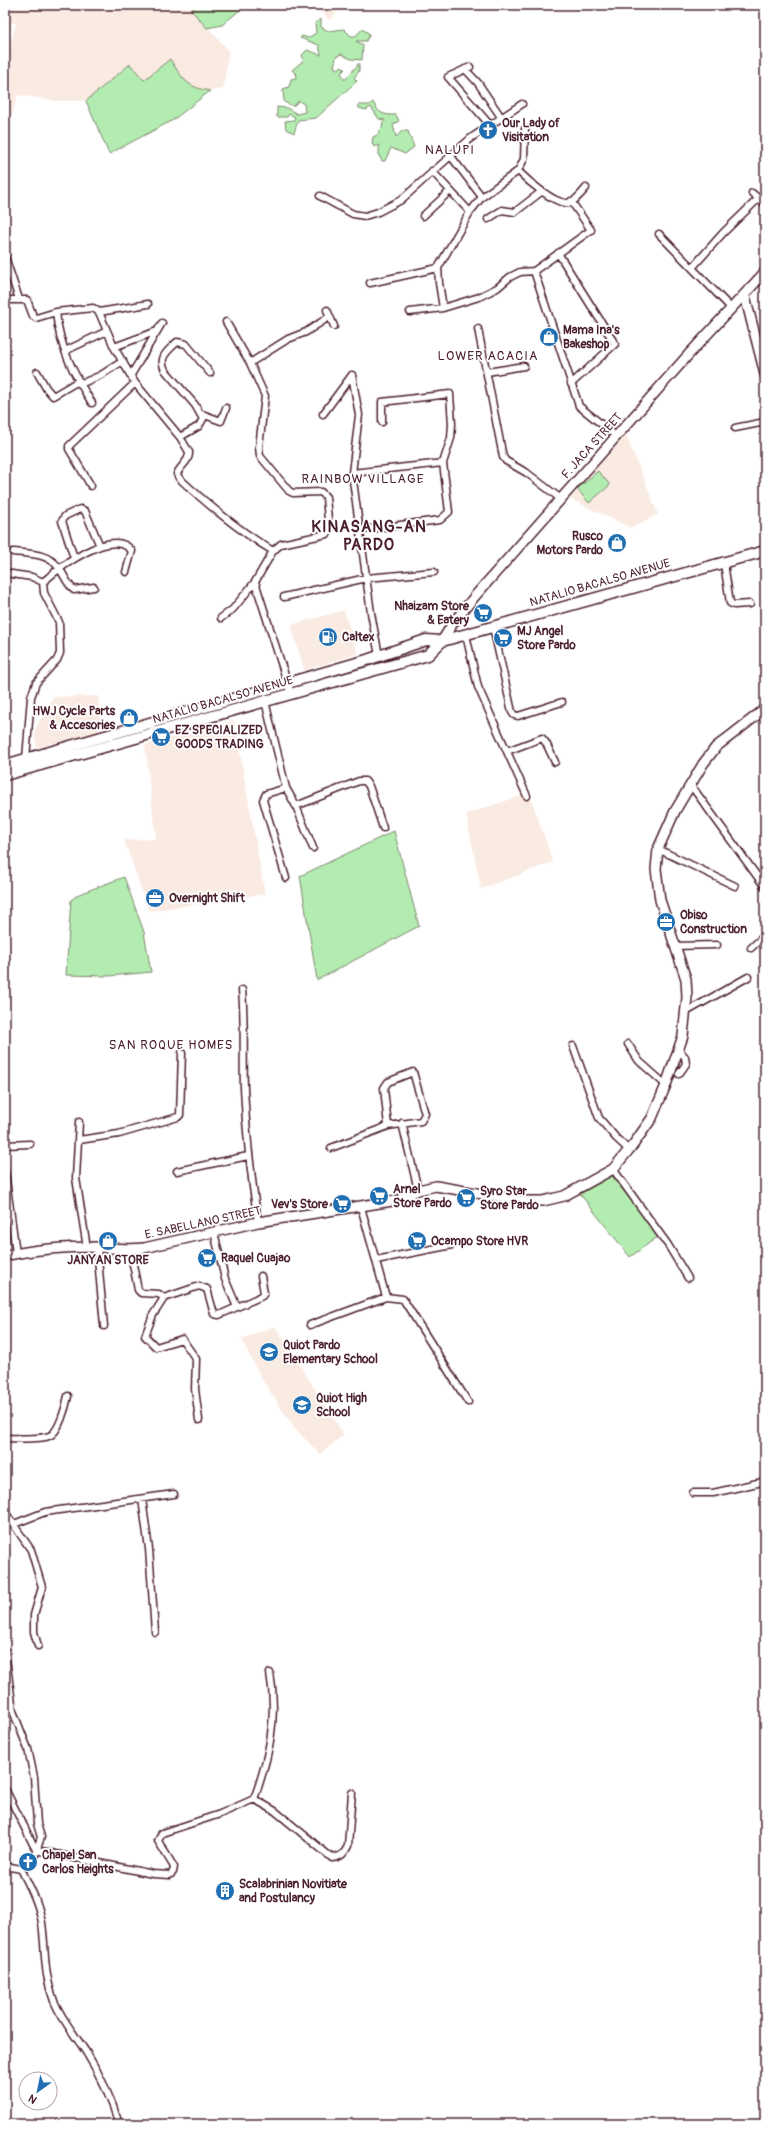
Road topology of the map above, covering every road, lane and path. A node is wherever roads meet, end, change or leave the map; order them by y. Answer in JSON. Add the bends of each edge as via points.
{"nodes":[{"id":1,"x":522,"y":104,"type":"dead end"},
{"id":2,"x":501,"y":118,"type":"junction"},
{"id":3,"x":490,"y":125,"type":"junction"},
{"id":4,"x":525,"y":129,"type":"dead end"},
{"id":5,"x":450,"y":155,"type":"junction"},
{"id":6,"x":432,"y":171,"type":"junction"},
{"id":7,"x":518,"y":171,"type":"junction"},
{"id":8,"x":586,"y":188,"type":"dead end"},
{"id":9,"x":450,"y":191,"type":"junction"},
{"id":10,"x":541,"y":192,"type":"junction"},
{"id":11,"x":752,"y":193,"type":"dead end"},
{"id":12,"x":320,"y":196,"type":"dead end"},
{"id":13,"x":482,"y":197,"type":"junction"},
{"id":14,"x":758,"y":199,"type":"junction"},
{"id":15,"x":571,"y":202,"type":"junction"},
{"id":16,"x":765,"y":204,"type":"edge"},
{"id":17,"x":470,"y":212,"type":"junction"},
{"id":18,"x":423,"y":216,"type":"dead end"},
{"id":19,"x":488,"y":219,"type":"dead end"},
{"id":20,"x":659,"y":234,"type":"dead end"},
{"id":21,"x":558,"y":253,"type":"junction"},
{"id":22,"x":5,"y":257,"type":"edge"},
{"id":23,"x":438,"y":268,"type":"junction"},
{"id":24,"x":692,"y":268,"type":"junction"},
{"id":25,"x":534,"y":271,"type":"junction"},
{"id":26,"x":765,"y":272,"type":"edge"},
{"id":27,"x":370,"y":283,"type":"dead end"},
{"id":28,"x":745,"y":296,"type":"junction"},
{"id":29,"x":18,"y":299,"type":"junction"},
{"id":30,"x":5,"y":300,"type":"edge"},
{"id":31,"x":148,"y":304,"type":"dead end"},
{"id":32,"x":443,"y":308,"type":"junction"},
{"id":33,"x":732,"y":309,"type":"junction"},
{"id":34,"x":327,"y":310,"type":"dead end"},
{"id":35,"x":56,"y":312,"type":"junction"},
{"id":36,"x":99,"y":312,"type":"junction"},
{"id":37,"x":410,"y":312,"type":"dead end"},
{"id":38,"x":329,"y":317,"type":"junction"},
{"id":39,"x":226,"y":322,"type":"dead end"},
{"id":40,"x":162,"y":323,"type":"dead end"},
{"id":41,"x":334,"y":326,"type":"dead end"},
{"id":42,"x":478,"y":329,"type":"dead end"},
{"id":43,"x":107,"y":331,"type":"junction"},
{"id":44,"x":157,"y":331,"type":"junction"},
{"id":45,"x":114,"y":347,"type":"junction"},
{"id":46,"x":65,"y":351,"type":"junction"},
{"id":47,"x":123,"y":361,"type":"junction"},
{"id":48,"x":250,"y":363,"type":"junction"},
{"id":49,"x":524,"y":366,"type":"dead end"},
{"id":50,"x":37,"y":372,"type":"dead end"},
{"id":51,"x":487,"y":372,"type":"junction"},
{"id":52,"x":210,"y":373,"type":"dead end"},
{"id":53,"x":765,"y":374,"type":"edge"},
{"id":54,"x":130,"y":375,"type":"junction"},
{"id":55,"x":79,"y":382,"type":"junction"},
{"id":56,"x":135,"y":383,"type":"junction"},
{"id":57,"x":571,"y":384,"type":"junction"},
{"id":58,"x":92,"y":403,"type":"dead end"},
{"id":59,"x":226,"y":408,"type":"dead end"},
{"id":60,"x":202,"y":414,"type":"junction"},
{"id":61,"x":323,"y":414,"type":"dead end"},
{"id":62,"x":382,"y":422,"type":"dead end"},
{"id":63,"x":765,"y":422,"type":"edge"},
{"id":64,"x":735,"y":428,"type":"dead end"},
{"id":65,"x":616,"y":436,"type":"junction"},
{"id":66,"x":180,"y":437,"type":"junction"},
{"id":67,"x":443,"y":463,"type":"junction"},
{"id":68,"x":352,"y":473,"type":"junction"},
{"id":69,"x":91,"y":486,"type":"dead end"},
{"id":70,"x":561,"y":499,"type":"junction"},
{"id":71,"x":360,"y":530,"type":"junction"},
{"id":72,"x":100,"y":546,"type":"junction"},
{"id":73,"x":765,"y":550,"type":"edge"},
{"id":74,"x":273,"y":551,"type":"junction"},
{"id":75,"x":13,"y":552,"type":"dead end"},
{"id":76,"x":74,"y":558,"type":"junction"},
{"id":77,"x":724,"y":563,"type":"junction"},
{"id":78,"x":59,"y":568,"type":"junction"},
{"id":79,"x":126,"y":572,"type":"dead end"},
{"id":80,"x":434,"y":572,"type":"dead end"},
{"id":81,"x":5,"y":573,"type":"edge"},
{"id":82,"x":366,"y":578,"type":"junction"},
{"id":83,"x":43,"y":582,"type":"junction"},
{"id":84,"x":256,"y":582,"type":"junction"},
{"id":85,"x":94,"y":587,"type":"dead end"},
{"id":86,"x":284,"y":597,"type":"dead end"},
{"id":87,"x":750,"y":604,"type":"dead end"},
{"id":88,"x":221,"y":618,"type":"dead end"},
{"id":89,"x":493,"y":627,"type":"junction"},
{"id":90,"x":466,"y":634,"type":"junction"},
{"id":91,"x":442,"y":641,"type":"junction"},
{"id":92,"x":379,"y":656,"type":"junction"},
{"id":93,"x":287,"y":682,"type":"junction"},
{"id":94,"x":291,"y":694,"type":"junction"},
{"id":95,"x":266,"y":701,"type":"junction"},
{"id":96,"x":562,"y":702,"type":"dead end"},
{"id":97,"x":765,"y":709,"type":"edge"},
{"id":98,"x":507,"y":751,"type":"junction"},
{"id":99,"x":26,"y":759,"type":"junction"},
{"id":100,"x":555,"y":762,"type":"dead end"},
{"id":101,"x":5,"y":765,"type":"edge"},
{"id":102,"x":5,"y":775,"type":"edge"},
{"id":103,"x":690,"y":784,"type":"junction"},
{"id":104,"x":286,"y":788,"type":"junction"},
{"id":105,"x":527,"y":796,"type":"dead end"},
{"id":106,"x":296,"y":806,"type":"junction"},
{"id":107,"x":383,"y":828,"type":"dead end"},
{"id":108,"x":312,"y":848,"type":"dead end"},
{"id":109,"x":658,"y":849,"type":"junction"},
{"id":110,"x":286,"y":878,"type":"dead end"},
{"id":111,"x":735,"y":886,"type":"dead end"},
{"id":112,"x":765,"y":886,"type":"edge"},
{"id":113,"x":765,"y":935,"type":"edge"},
{"id":114,"x":717,"y":945,"type":"dead end"},
{"id":115,"x":674,"y":946,"type":"junction"},
{"id":116,"x":751,"y":948,"type":"dead end"},
{"id":117,"x":748,"y":978,"type":"dead end"},
{"id":118,"x":242,"y":990,"type":"dead end"},
{"id":119,"x":686,"y":1012,"type":"junction"},
{"id":120,"x":628,"y":1044,"type":"dead end"},
{"id":121,"x":573,"y":1046,"type":"dead end"},
{"id":122,"x":678,"y":1050,"type":"junction"},
{"id":123,"x":182,"y":1053,"type":"dead end"},
{"id":124,"x":679,"y":1074,"type":"dead end"},
{"id":125,"x":666,"y":1085,"type":"junction"},
{"id":126,"x":79,"y":1122,"type":"dead end"},
{"id":127,"x":402,"y":1123,"type":"junction"},
{"id":128,"x":388,"y":1126,"type":"junction"},
{"id":129,"x":79,"y":1140,"type":"junction"},
{"id":130,"x":30,"y":1144,"type":"dead end"},
{"id":131,"x":5,"y":1145,"type":"edge"},
{"id":132,"x":331,"y":1148,"type":"dead end"},
{"id":133,"x":629,"y":1150,"type":"junction"},
{"id":134,"x":248,"y":1156,"type":"junction"},
{"id":135,"x":612,"y":1169,"type":"junction"},
{"id":136,"x":177,"y":1171,"type":"dead end"},
{"id":137,"x":5,"y":1172,"type":"edge"},
{"id":138,"x":418,"y":1190,"type":"junction"},
{"id":139,"x":361,"y":1207,"type":"junction"},
{"id":140,"x":258,"y":1222,"type":"junction"},
{"id":141,"x":214,"y":1232,"type":"junction"},
{"id":142,"x":452,"y":1245,"type":"dead end"},
{"id":143,"x":97,"y":1247,"type":"junction"},
{"id":144,"x":87,"y":1248,"type":"junction"},
{"id":145,"x":130,"y":1249,"type":"junction"},
{"id":146,"x":16,"y":1253,"type":"junction"},
{"id":147,"x":5,"y":1256,"type":"edge"},
{"id":148,"x":376,"y":1260,"type":"junction"},
{"id":149,"x":261,"y":1276,"type":"dead end"},
{"id":150,"x":688,"y":1278,"type":"dead end"},
{"id":151,"x":386,"y":1297,"type":"junction"},
{"id":152,"x":164,"y":1298,"type":"junction"},
{"id":153,"x":237,"y":1307,"type":"junction"},
{"id":154,"x":310,"y":1325,"type":"dead end"},
{"id":155,"x":104,"y":1326,"type":"dead end"},
{"id":156,"x":68,"y":1396,"type":"dead end"},
{"id":157,"x":468,"y":1402,"type":"dead end"},
{"id":158,"x":199,"y":1420,"type":"dead end"},
{"id":159,"x":5,"y":1438,"type":"edge"},
{"id":160,"x":765,"y":1479,"type":"edge"},
{"id":161,"x":693,"y":1493,"type":"dead end"},
{"id":162,"x":174,"y":1494,"type":"dead end"},
{"id":163,"x":142,"y":1499,"type":"junction"},
{"id":164,"x":5,"y":1512,"type":"edge"},
{"id":165,"x":14,"y":1524,"type":"junction"},
{"id":166,"x":155,"y":1632,"type":"dead end"},
{"id":167,"x":38,"y":1646,"type":"dead end"},
{"id":168,"x":5,"y":1650,"type":"edge"},
{"id":169,"x":270,"y":1673,"type":"dead end"},
{"id":170,"x":5,"y":1789,"type":"edge"},
{"id":171,"x":352,"y":1793,"type":"dead end"},
{"id":172,"x":254,"y":1799,"type":"junction"},
{"id":173,"x":36,"y":1850,"type":"junction"},
{"id":174,"x":5,"y":1866,"type":"edge"},
{"id":175,"x":21,"y":1869,"type":"junction"},
{"id":176,"x":119,"y":2124,"type":"edge"}],
"edges":[{"from":1,"to":2,"type":"street"},
{"from":2,"to":3,"type":"street"},
{"from":2,"to":3,"type":"street","via":[[468,68],[448,77]]},
{"from":3,"to":5,"type":"street"},
{"from":4,"to":7,"type":"street","via":[[524,159]]},
{"from":5,"to":6,"type":"street"},
{"from":5,"to":13,"type":"street"},
{"from":6,"to":9,"type":"street"},
{"from":6,"to":12,"type":"street","via":[[401,200],[371,215],[353,214]]},
{"from":7,"to":10,"type":"street"},
{"from":7,"to":13,"type":"street"},
{"from":8,"to":15,"type":"street"},
{"from":9,"to":17,"type":"street"},
{"from":9,"to":18,"type":"street"},
{"from":10,"to":15,"type":"street","via":[[564,202]]},
{"from":10,"to":19,"type":"street","via":[[517,211],[512,213],[502,210]]},
{"from":11,"to":14,"type":"street"},
{"from":13,"to":17,"type":"street"},
{"from":14,"to":16,"type":"street"},
{"from":14,"to":24,"type":"street"},
{"from":15,"to":21,"type":"street","via":[[591,230]]},
{"from":17,"to":23,"type":"street"},
{"from":20,"to":24,"type":"street"},
{"from":21,"to":25,"type":"street"},
{"from":21,"to":57,"type":"street","via":[[615,344]]},
{"from":22,"to":29,"type":"street"},
{"from":23,"to":27,"type":"street"},
{"from":23,"to":32,"type":"street"},
{"from":24,"to":33,"type":"street"},
{"from":25,"to":32,"type":"street","via":[[520,272],[478,297]]},
{"from":25,"to":57,"type":"street"},
{"from":26,"to":28,"type":"street","name":"F. JACA STREET"},
{"from":28,"to":33,"type":"street","name":"F. JACA STREET"},
{"from":28,"to":53,"type":"street"},
{"from":29,"to":30,"type":"street"},
{"from":29,"to":35,"type":"street","via":[[29,302],[36,318]]},
{"from":31,"to":36,"type":"street"},
{"from":32,"to":37,"type":"street"},
{"from":33,"to":65,"type":"street","name":"F. JACA STREET"},
{"from":34,"to":38,"type":"street"},
{"from":35,"to":36,"type":"street","via":[[93,308]]},
{"from":35,"to":46,"type":"street"},
{"from":36,"to":43,"type":"street"},
{"from":38,"to":41,"type":"street"},
{"from":38,"to":48,"type":"street"},
{"from":39,"to":48,"type":"street"},
{"from":40,"to":44,"type":"street"},
{"from":42,"to":51,"type":"street"},
{"from":43,"to":45,"type":"street"},
{"from":43,"to":46,"type":"street"},
{"from":44,"to":45,"type":"street"},
{"from":44,"to":54,"type":"street"},
{"from":45,"to":47,"type":"street"},
{"from":46,"to":55,"type":"street"},
{"from":47,"to":54,"type":"street"},
{"from":47,"to":55,"type":"street","via":[[91,380]]},
{"from":48,"to":74,"type":"street","via":[[265,396],[260,456],[289,491],[321,492],[326,497],[328,534],[281,544]]},
{"from":49,"to":51,"type":"street"},
{"from":50,"to":55,"type":"street","via":[[53,396]]},
{"from":51,"to":70,"type":"street","via":[[503,457]]},
{"from":52,"to":60,"type":"street","via":[[182,342],[177,342],[162,357],[165,370]]},
{"from":54,"to":56,"type":"street"},
{"from":55,"to":58,"type":"street"},
{"from":56,"to":66,"type":"street"},
{"from":56,"to":69,"type":"street","via":[[69,446]]},
{"from":57,"to":65,"type":"street","via":[[579,406]]},
{"from":59,"to":60,"type":"street","via":[[221,421]]},
{"from":60,"to":66,"type":"street","via":[[203,419],[199,426]]},
{"from":61,"to":68,"type":"street","via":[[352,375],[359,415]]},
{"from":62,"to":67,"type":"street","via":[[382,402],[450,394],[452,424]]},
{"from":63,"to":64,"type":"street"},
{"from":65,"to":70,"type":"street","name":"F. JACA STREET"},
{"from":66,"to":74,"type":"street","via":[[190,456],[179,469],[179,478],[242,533]]},
{"from":67,"to":68,"type":"street"},
{"from":67,"to":71,"type":"street","via":[[449,512],[446,516],[440,520]]},
{"from":68,"to":71,"type":"street"},
{"from":70,"to":91,"type":"street","name":"F. JACA STREET","via":[[475,596]]},
{"from":71,"to":82,"type":"street"},
{"from":72,"to":76,"type":"street"},
{"from":72,"to":76,"type":"street","via":[[85,511],[80,509],[65,516],[62,521]]},
{"from":72,"to":79,"type":"street","via":[[114,542],[129,547],[132,551],[131,560]]},
{"from":73,"to":77,"type":"main road","name":"NATALIO BACALSO AVENUE"},
{"from":74,"to":84,"type":"street"},
{"from":75,"to":78,"type":"street","via":[[50,558]]},
{"from":76,"to":78,"type":"street"},
{"from":77,"to":87,"type":"street","via":[[730,603]]},
{"from":77,"to":89,"type":"main road","name":"NATALIO BACALSO AVENUE"},
{"from":78,"to":83,"type":"street"},
{"from":78,"to":85,"type":"street","via":[[74,590]]},
{"from":80,"to":82,"type":"street"},
{"from":81,"to":83,"type":"street","via":[[32,577]]},
{"from":82,"to":86,"type":"street"},
{"from":82,"to":92,"type":"street"},
{"from":83,"to":99,"type":"street","via":[[44,593],[58,622],[60,653],[36,683],[31,697]]},
{"from":84,"to":88,"type":"street","via":[[233,609]]},
{"from":84,"to":93,"type":"street"},
{"from":89,"to":90,"type":"main road","name":"NATALIO BACALSO AVENUE"},
{"from":89,"to":96,"type":"street","via":[[514,715],[518,716]]},
{"from":90,"to":91,"type":"main road","name":"NATALIO BACALSO AVENUE"},
{"from":90,"to":98,"type":"street","via":[[478,687]]},
{"from":91,"to":92,"type":"main road","name":"NATALIO BACALSO AVENUE","via":[[426,640]]},
{"from":91,"to":94,"type":"main road","name":"NATALIO BACALSO AVENUE","via":[[428,655]]},
{"from":92,"to":93,"type":"main road","name":"NATALIO BACALSO AVENUE"},
{"from":93,"to":94,"type":"street"},
{"from":93,"to":99,"type":"main road","name":"NATALIO BACALSO AVENUE"},
{"from":94,"to":95,"type":"main road","name":"NATALIO BACALSO AVENUE"},
{"from":95,"to":102,"type":"main road","name":"NATALIO BACALSO AVENUE"},
{"from":95,"to":104,"type":"street"},
{"from":97,"to":103,"type":"street","name":"E. SABELLANO STREET","via":[[716,747]]},
{"from":98,"to":100,"type":"street","via":[[542,738]]},
{"from":98,"to":105,"type":"street"},
{"from":99,"to":101,"type":"main road","name":"NATALIO BACALSO AVENUE"},
{"from":103,"to":109,"type":"street","name":"E. SABELLANO STREET","via":[[674,811]]},
{"from":103,"to":112,"type":"street"},
{"from":104,"to":106,"type":"street"},
{"from":104,"to":110,"type":"street","via":[[266,794],[263,800]]},
{"from":106,"to":107,"type":"street","via":[[359,781],[365,781]]},
{"from":106,"to":108,"type":"street"},
{"from":109,"to":111,"type":"street"},
{"from":109,"to":115,"type":"street","name":"E. SABELLANO STREET","via":[[658,895]]},
{"from":113,"to":116,"type":"street"},
{"from":114,"to":115,"type":"street"},
{"from":115,"to":119,"type":"street","name":"E. SABELLANO STREET","via":[[686,979]]},
{"from":117,"to":119,"type":"street"},
{"from":118,"to":134,"type":"street"},
{"from":119,"to":122,"type":"street","name":"E. SABELLANO STREET"},
{"from":120,"to":125,"type":"street","via":[[639,1061]]},
{"from":121,"to":133,"type":"street","via":[[599,1118]]},
{"from":122,"to":124,"type":"street","via":[[685,1057],[686,1064]]},
{"from":122,"to":125,"type":"street","name":"E. SABELLANO STREET"},
{"from":123,"to":129,"type":"street","via":[[178,1117],[119,1134]]},
{"from":125,"to":133,"type":"street","name":"E. SABELLANO STREET","via":[[652,1118]]},
{"from":126,"to":129,"type":"street"},
{"from":127,"to":128,"type":"street"},
{"from":127,"to":128,"type":"street","via":[[421,1121],[425,1114],[413,1072],[388,1082],[384,1088]]},
{"from":127,"to":138,"type":"street"},
{"from":128,"to":132,"type":"street"},
{"from":129,"to":144,"type":"street","via":[[76,1178]]},
{"from":130,"to":131,"type":"street"},
{"from":133,"to":135,"type":"street","name":"E. SABELLANO STREET"},
{"from":134,"to":136,"type":"street"},
{"from":134,"to":140,"type":"street"},
{"from":135,"to":138,"type":"street","name":"E. SABELLANO STREET","via":[[564,1196],[543,1201],[524,1201],[436,1186]]},
{"from":135,"to":150,"type":"street","via":[[668,1245]]},
{"from":137,"to":146,"type":"street"},
{"from":138,"to":139,"type":"street","name":"E. SABELLANO STREET","via":[[399,1200]]},
{"from":139,"to":140,"type":"street","name":"E. SABELLANO STREET"},
{"from":139,"to":148,"type":"street"},
{"from":140,"to":141,"type":"street","name":"E. SABELLANO STREET"},
{"from":141,"to":145,"type":"street","name":"E. SABELLANO STREET"},
{"from":141,"to":153,"type":"street","via":[[225,1279]]},
{"from":142,"to":148,"type":"street"},
{"from":143,"to":144,"type":"street","name":"E. SABELLANO STREET"},
{"from":143,"to":145,"type":"street","name":"E. SABELLANO STREET"},
{"from":143,"to":155,"type":"street"},
{"from":144,"to":146,"type":"street","name":"E. SABELLANO STREET"},
{"from":145,"to":152,"type":"street","via":[[138,1290],[141,1293],[159,1294]]},
{"from":146,"to":147,"type":"street","name":"E. SABELLANO STREET"},
{"from":148,"to":151,"type":"street"},
{"from":149,"to":153,"type":"street","via":[[264,1293],[262,1296]]},
{"from":151,"to":154,"type":"street"},
{"from":151,"to":157,"type":"street","via":[[404,1299]]},
{"from":152,"to":153,"type":"street","via":[[204,1287],[207,1289],[214,1314]]},
{"from":152,"to":158,"type":"street","via":[[153,1315],[145,1336],[156,1347],[180,1338],[184,1340],[196,1359],[195,1389]]},
{"from":156,"to":159,"type":"street","via":[[56,1431],[49,1436]]},
{"from":160,"to":161,"type":"street","via":[[762,1482],[713,1493]]},
{"from":162,"to":163,"type":"street"},
{"from":163,"to":165,"type":"street","via":[[44,1512]]},
{"from":163,"to":166,"type":"street","via":[[149,1549]]},
{"from":164,"to":165,"type":"street"},
{"from":165,"to":167,"type":"street","via":[[31,1550],[42,1587],[34,1615],[34,1632]]},
{"from":168,"to":173,"type":"street","via":[[13,1711],[28,1749],[34,1777],[37,1824],[41,1838]]},
{"from":169,"to":172,"type":"street","via":[[274,1695],[273,1726],[266,1766]]},
{"from":170,"to":173,"type":"street"},
{"from":171,"to":172,"type":"street","via":[[348,1846],[339,1857],[332,1858],[275,1811]]},
{"from":172,"to":173,"type":"street","via":[[220,1814],[162,1833],[158,1841],[174,1867],[174,1872],[170,1875],[153,1874]]},
{"from":173,"to":175,"type":"street","via":[[30,1864]]},
{"from":174,"to":175,"type":"street"},
{"from":175,"to":176,"type":"street","via":[[37,1902],[42,1922],[46,1980],[54,2001],[64,2022],[86,2052],[109,2092]]}]}
